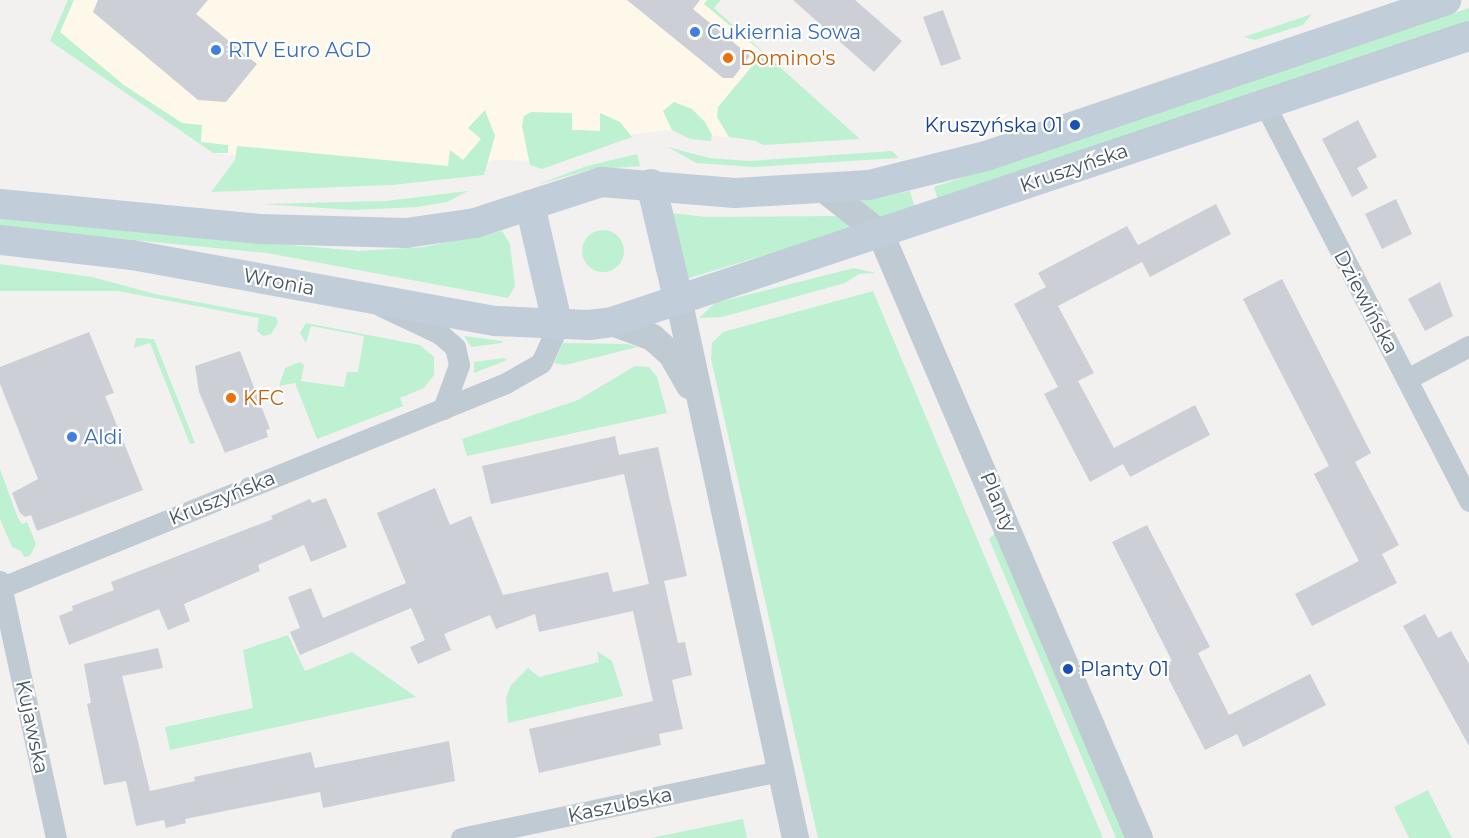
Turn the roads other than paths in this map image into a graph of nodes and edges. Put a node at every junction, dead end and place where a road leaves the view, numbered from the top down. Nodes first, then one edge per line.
1 (1446, 0) edge
2 (1469, 36) edge
3 (1264, 104) junction
4 (651, 184) junction
5 (825, 190) junction
6 (0, 204) edge
7 (530, 205) junction
8 (880, 233) junction
9 (0, 240) edge
10 (678, 298) junction
11 (373, 302) junction
12 (612, 322) junction
13 (558, 326) junction
14 (1469, 346) edge
15 (1407, 379) junction
16 (697, 402) junction
17 (443, 409) junction
18 (1469, 501) edge
19 (1, 585) edge
20 (779, 771) junction
21 (56, 838) edge
22 (461, 838) edge
23 (795, 838) edge
24 (1139, 838) edge

1 - 5 main road, Kruszyńska
2 - 3 main road, Kruszyńska
3 - 8 main road, Kruszyńska
3 - 15 street, Dziewińska
4 - 5 main road, Kruszyńska
4 - 7 main road, Kruszyńska
4 - 10 main road
5 - 8 street, Planty
6 - 7 main road
7 - 13 main road
8 - 10 main road, Kruszyńska
8 - 24 street, Planty
9 - 11 main road, Wronia
10 - 12 main road, Kruszyńska
10 - 16 street
11 - 13 main road, Wronia
11 - 17 street
12 - 13 main road, Wronia
12 - 16 street
13 - 17 street, Kruszyńska
14 - 15 street
15 - 18 street, Dziewińska
16 - 20 street
17 - 19 street, Kruszyńska
19 - 21 street, Kujawska
20 - 22 street, Kaszubska
20 - 23 street

